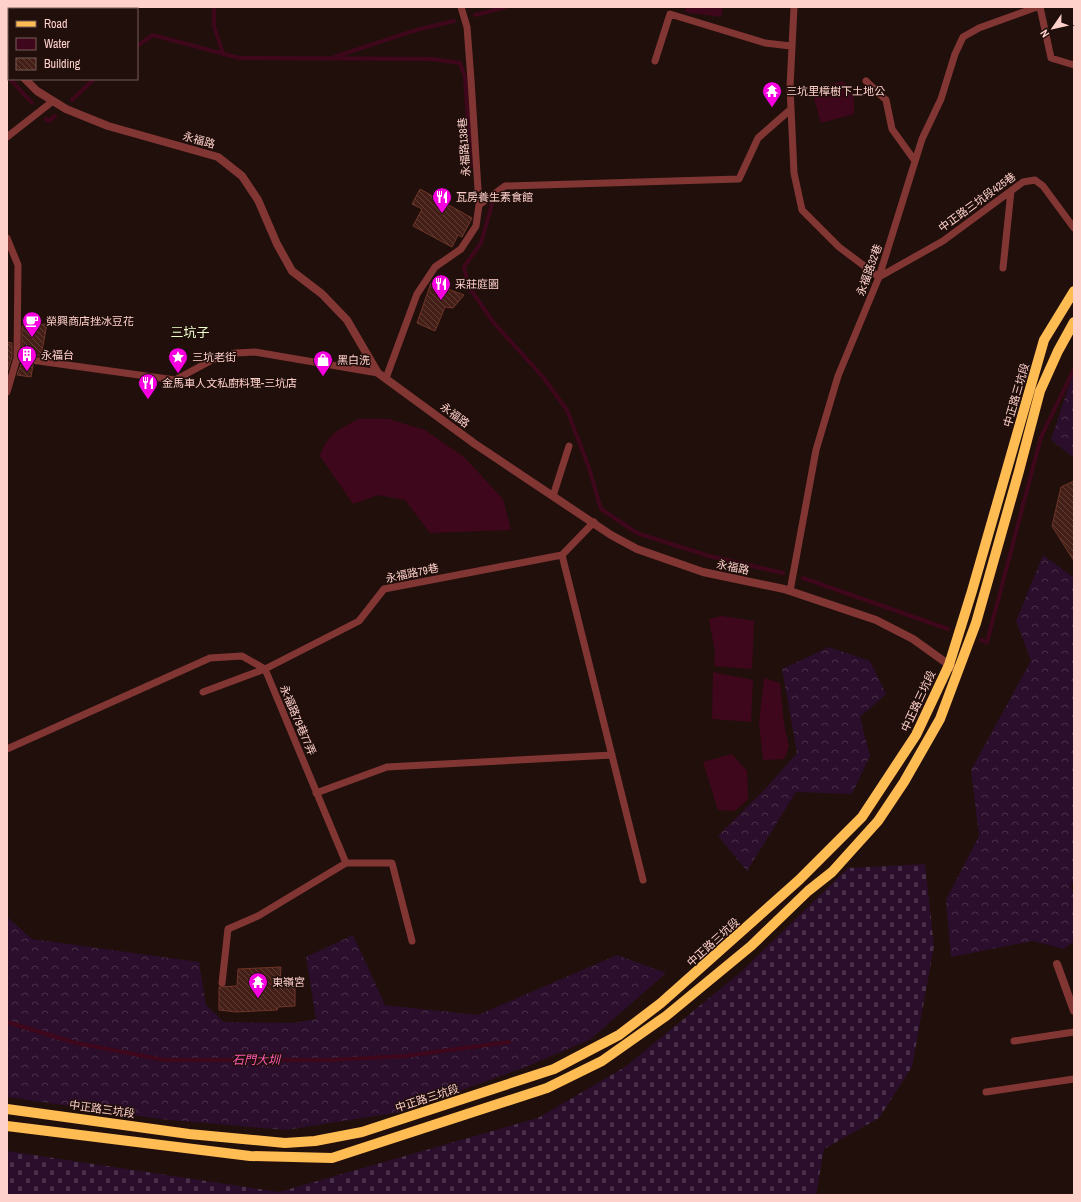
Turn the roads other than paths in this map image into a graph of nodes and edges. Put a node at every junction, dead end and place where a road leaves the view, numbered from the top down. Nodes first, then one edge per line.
1 (461, 7) edge
2 (794, 7) edge
3 (1038, 7) edge
4 (791, 46) junction
5 (655, 61) dead end
6 (1074, 65) edge
7 (26, 80) edge
8 (866, 81) dead end
9 (53, 101) junction
10 (791, 109) junction
11 (7, 137) edge
12 (915, 161) junction
13 (1011, 191) junction
14 (479, 205) junction
15 (1074, 228) edge
16 (7, 238) edge
17 (1003, 268) dead end
18 (880, 277) junction
19 (1074, 291) edge
20 (1074, 322) edge
21 (17, 358) junction
22 (378, 373) junction
23 (386, 378) junction
24 (7, 392) edge
25 (569, 446) dead end
26 (553, 496) junction
27 (594, 522) junction
28 (562, 555) junction
29 (790, 591) junction
30 (953, 667) junction
31 (265, 669) junction
32 (202, 692) dead end
33 (7, 749) edge
34 (612, 755) junction
35 (316, 793) junction
36 (346, 864) junction
37 (643, 880) dead end
38 (412, 941) dead end
39 (1057, 964) dead end
40 (222, 983) dead end
41 (1074, 1011) edge
42 (1074, 1032) edge
43 (1014, 1041) dead end
44 (1074, 1079) edge
45 (986, 1092) dead end
46 (7, 1109) edge
47 (7, 1126) edge

1 - 14 lane, 永福路138巷
2 - 4 lane
3 - 6 lane
3 - 12 lane, 永福路32巷
4 - 5 lane
4 - 10 lane
7 - 9 street, 永福路
8 - 12 lane
9 - 11 lane
9 - 22 street, 永福路
10 - 14 lane
10 - 18 lane
12 - 18 lane, 永福路32巷
13 - 15 lane, 中正路三坑段425巷
13 - 17 lane
13 - 18 lane, 中正路三坑段425巷
14 - 23 lane, 永福路138巷
16 - 21 lane
18 - 29 lane, 永福路32巷
19 - 30 main road, 中正路三坑段
20 - 30 main road, 中正路三坑段
21 - 22 lane
21 - 24 lane
22 - 23 street, 永福路
23 - 26 street, 永福路
25 - 26 lane
26 - 27 street, 永福路
27 - 28 lane
27 - 29 street, 永福路
28 - 31 lane, 永福路79巷
28 - 34 lane
29 - 30 street, 永福路
30 - 46 main road, 中正路三坑段
30 - 47 main road, 中正路三坑段
31 - 32 lane, 永福路79巷
31 - 33 lane
31 - 35 lane, 永福路79巷77弄
34 - 35 lane
34 - 37 lane
35 - 36 lane, 永福路79巷77弄
36 - 38 lane
36 - 40 lane
39 - 41 street
42 - 43 lane
44 - 45 lane

